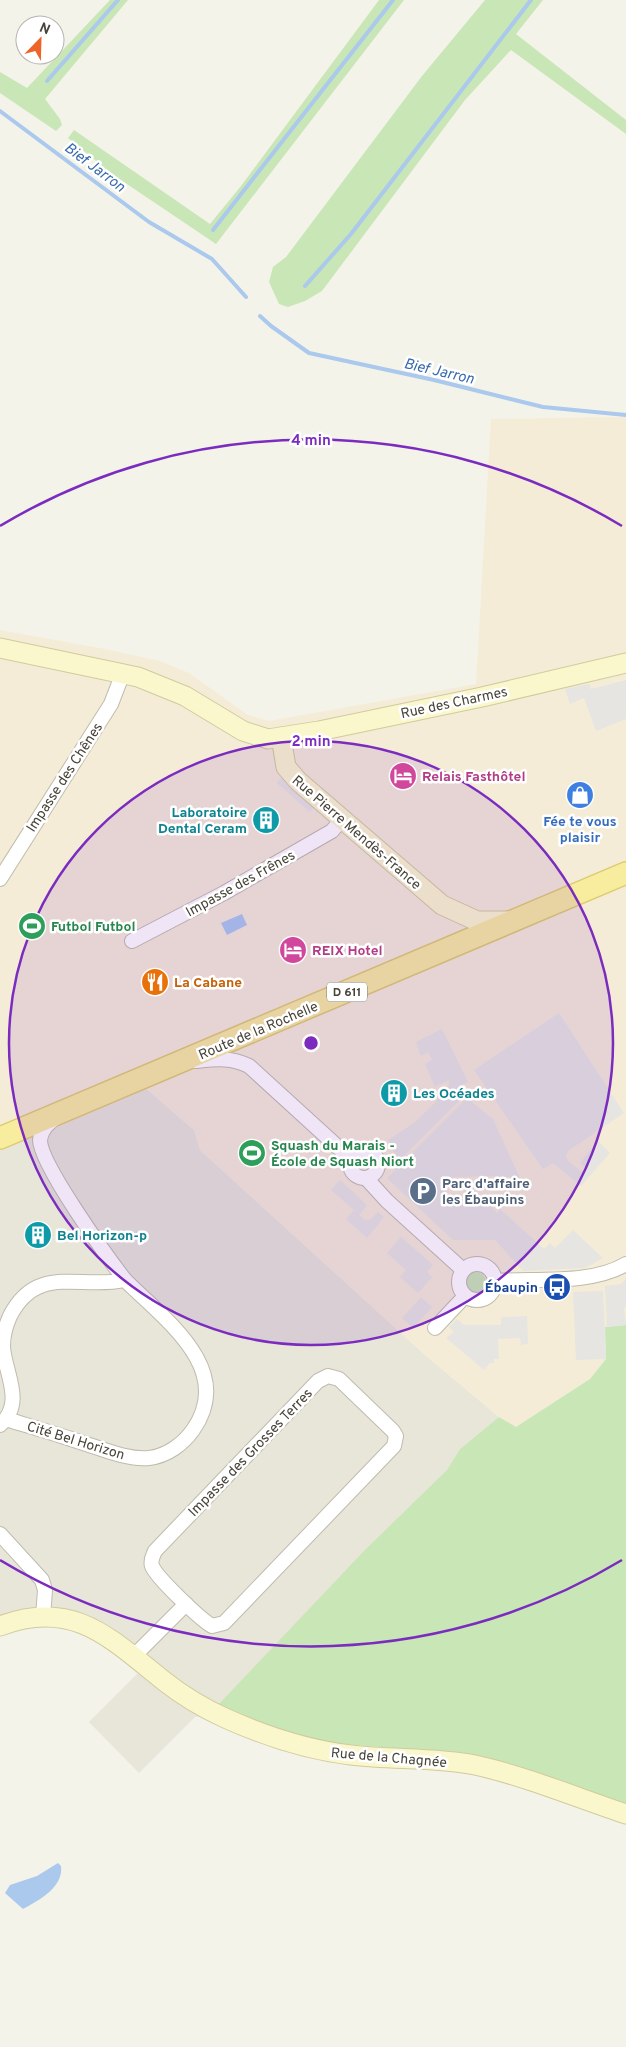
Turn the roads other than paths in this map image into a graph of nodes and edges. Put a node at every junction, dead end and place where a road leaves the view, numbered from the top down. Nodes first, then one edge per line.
1 (0, 648) edge
2 (626, 663) edge
3 (123, 673) junction
4 (281, 737) junction
5 (342, 820) junction
6 (626, 873) edge
7 (0, 879) edge
8 (511, 921) junction
9 (132, 941) dead end
10 (183, 1062) junction
11 (62, 1112) junction
12 (0, 1138) edge
13 (350, 1159) junction
14 (366, 1178) junction
15 (626, 1264) edge
16 (463, 1270) junction
17 (125, 1280) junction
18 (496, 1281) junction
19 (465, 1296) junction
20 (435, 1328) dead end
21 (2, 1339) edge
22 (3, 1422) edge
23 (0, 1534) edge
24 (186, 1604) junction
25 (43, 1617) junction
26 (0, 1626) edge
27 (134, 1656) junction
28 (626, 1814) edge

1 - 3 street
2 - 4 street, Rue des Charmes
3 - 4 street
3 - 7 street, Impasse des Chênes
4 - 5 street, Rue Pierre Mendès-France
5 - 8 street, Rue Pierre Mendès-France
5 - 9 street, Impasse des Frênes
6 - 8 main road, Route de la Rochelle / D 611
8 - 10 main road, Route de la Rochelle / D 611
10 - 11 main road, Route de la Rochelle / D 611
10 - 13 street
11 - 12 main road, Route de la Rochelle / D 611
11 - 17 street, Cité Bel Horizon
13 - 14 street
13 - 14 street
14 - 16 street
15 - 18 street
16 - 18 street
16 - 19 street
17 - 21 street, Cité Bel Horizon
17 - 22 street, Cité Bel Horizon
18 - 19 street
19 - 20 street
21 - 22 street, Cité Bel Horizon
23 - 25 street
24 - 24 street, Impasse des Grosses Terres
24 - 27 street
25 - 26 street, Rue de la Chagnée
25 - 27 street, Rue de la Chagnée
27 - 28 street, Rue de la Chagnée

